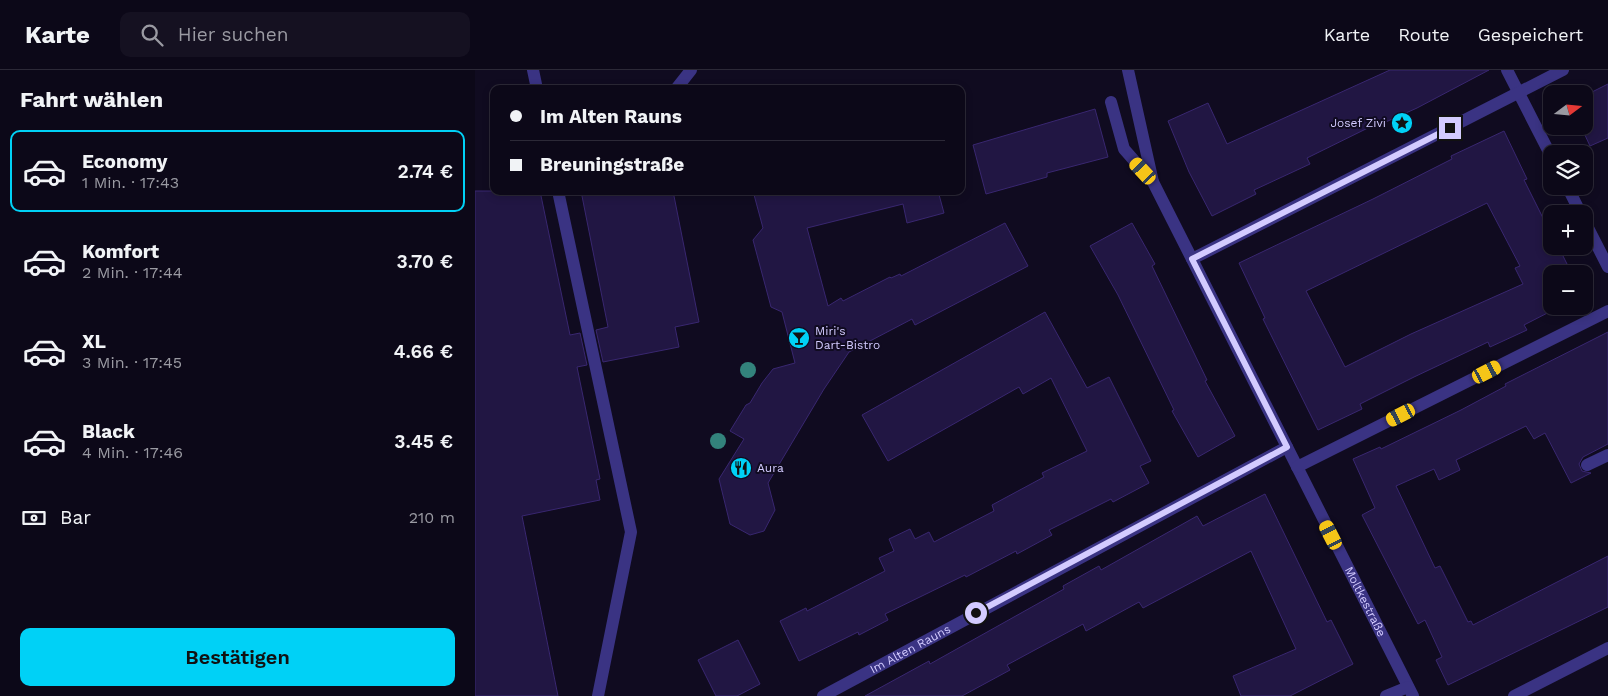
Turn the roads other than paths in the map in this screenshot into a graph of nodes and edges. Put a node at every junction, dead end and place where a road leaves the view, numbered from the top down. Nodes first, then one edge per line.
1 (533, 70) edge
2 (691, 70) edge
3 (1128, 70) edge
4 (1507, 70) edge
5 (1563, 70) edge
6 (536, 85) edge
7 (679, 85) edge
8 (1519, 93) junction
9 (1111, 102) dead end
10 (1545, 145) edge
11 (1153, 182) junction
12 (559, 195) edge
13 (1593, 238) edge
14 (1192, 259) junction
15 (1608, 267) edge
16 (1608, 311) edge
17 (1287, 447) junction
18 (1608, 455) edge
19 (1587, 465) dead end
20 (1297, 468) junction
21 (1608, 648) edge
22 (1411, 691) edge
23 (598, 696) edge
24 (823, 696) edge
25 (1386, 696) edge
26 (1514, 696) edge

1 - 6 street
2 - 7 street
3 - 11 street, Moltkestraße
4 - 8 street
5 - 8 street
8 - 10 street
8 - 14 street
9 - 11 street
11 - 14 street, Moltkestraße
12 - 23 street
13 - 15 street
14 - 17 street, Moltkestraße
16 - 20 street
17 - 20 street, Moltkestraße
17 - 24 street, Im Alten Rauns
18 - 19 street
20 - 22 street, Moltkestraße
21 - 26 street
22 - 25 street

